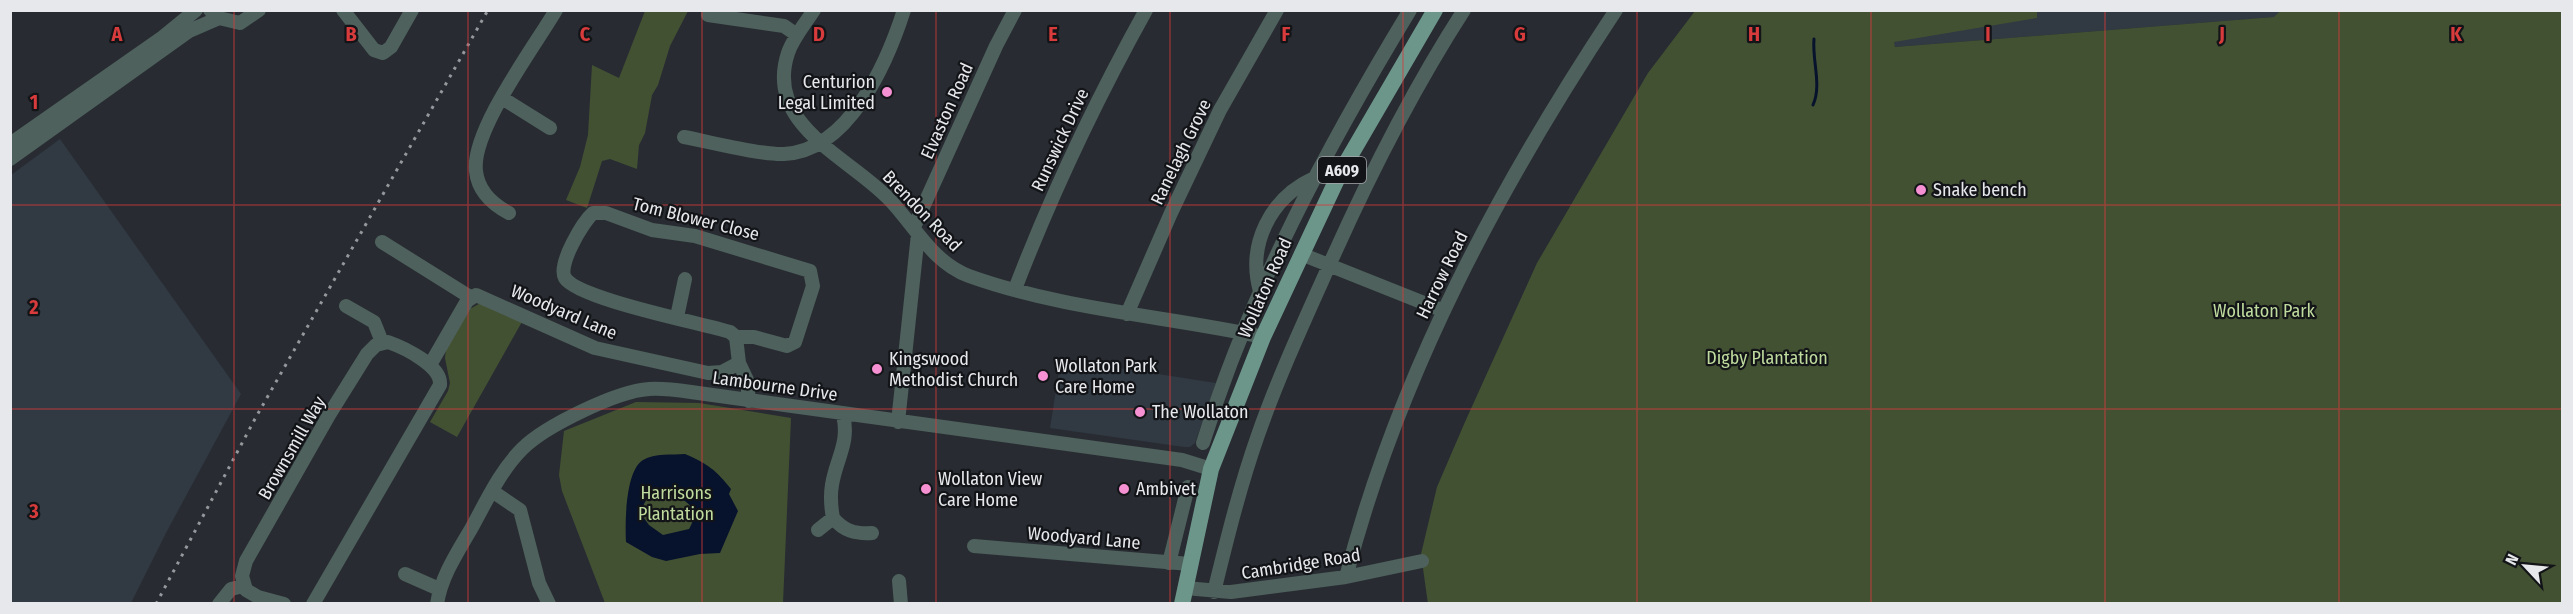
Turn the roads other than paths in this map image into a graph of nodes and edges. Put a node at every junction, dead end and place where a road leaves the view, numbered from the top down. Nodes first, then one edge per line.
1 (196, 10) edge
2 (259, 10) edge
3 (343, 10) edge
4 (412, 10) edge
5 (556, 10) edge
6 (814, 10) edge
7 (904, 10) edge
8 (1015, 10) edge
9 (1146, 10) edge
10 (1276, 10) edge
11 (1410, 10) edge
12 (1435, 10) edge
13 (1464, 10) edge
14 (1616, 10) edge
15 (215, 14) edge
16 (707, 17) edge
17 (797, 35) junction
18 (502, 98) junction
19 (550, 128) dead end
20 (683, 137) dead end
21 (821, 142) junction
22 (10, 144) edge
23 (10, 159) edge
24 (1314, 178) junction
25 (509, 213) dead end
26 (916, 230) junction
27 (382, 242) dead end
28 (1301, 254) junction
29 (1329, 264) junction
30 (685, 279) dead end
31 (1015, 289) junction
32 (1260, 291) junction
33 (471, 298) junction
34 (346, 306) dead end
35 (1444, 311) junction
36 (1127, 314) junction
37 (677, 317) junction
38 (1243, 333) junction
39 (736, 337) junction
40 (1263, 337) junction
41 (382, 342) junction
42 (739, 363) junction
43 (430, 364) junction
44 (749, 401) junction
45 (843, 415) junction
46 (898, 422) junction
47 (1203, 443) dead end
48 (1211, 470) junction
49 (1188, 487) dead end
50 (492, 491) junction
51 (833, 518) junction
52 (819, 530) dead end
53 (872, 533) dead end
54 (974, 546) dead end
55 (1422, 561) dead end
56 (1169, 563) junction
57 (1190, 564) junction
58 (405, 574) dead end
59 (1346, 577) junction
60 (243, 586) junction
61 (1214, 592) junction
62 (438, 596) edge
63 (1183, 596) edge
64 (219, 603) edge
65 (284, 603) edge
66 (313, 603) edge
67 (549, 603) edge

1 - 22 street
2 - 15 street
3 - 4 street
5 - 18 street
6 - 17 street, Brendon Road
7 - 21 street
8 - 26 street, Elvaston Road
9 - 31 street, Runswick Drive
10 - 36 street, Ranelagh Grove
11 - 24 street, Wollaton Road
12 - 28 main road, Wollaton Road / A609
13 - 29 street
14 - 35 street, Harrow Road
15 - 23 street
16 - 17 street
17 - 21 street, Brendon Road
18 - 19 street
18 - 25 street
20 - 21 street
21 - 26 street, Brendon Road
24 - 32 street, Wollaton Road
24 - 32 street
26 - 31 street, Brendon Road
26 - 46 street, Elvaston Road
27 - 33 street, Woodyard Lane
28 - 29 street
28 - 40 main road, Wollaton Road / A609
29 - 35 street
29 - 61 street
30 - 37 street
31 - 36 street, Brendon Road
32 - 38 street, Wollaton Road
33 - 42 street, Woodyard Lane
33 - 43 street
34 - 41 street
35 - 59 street, Harrow Road
36 - 38 street, Brendon Road
37 - 39 street, Tom Blower Close
37 - 39 street, Tom Blower Close
38 - 40 street, Brendon Road
38 - 47 street, Wollaton Road
39 - 42 street
40 - 48 main road, Wollaton Road / A609
41 - 43 street
41 - 60 street, Brownsmill Way
42 - 44 street
43 - 66 street
44 - 45 street, Lambourne Drive
44 - 50 street, Lambourne Drive
45 - 46 street, Lambourne Drive
45 - 51 street
46 - 48 street, Lambourne Drive
48 - 57 main road, Wollaton Road / A609
49 - 56 street
50 - 62 street, Lambourne Drive
50 - 67 street
51 - 52 street
51 - 53 street
54 - 56 street, Woodyard Lane
55 - 59 street, Cambridge Road
56 - 57 street, Woodyard Lane
57 - 63 main road, Wollaton Road / A609
58 - 62 street
59 - 61 street, Cambridge Road
60 - 64 street
60 - 65 street
61 - 63 street, Cambridge Road

